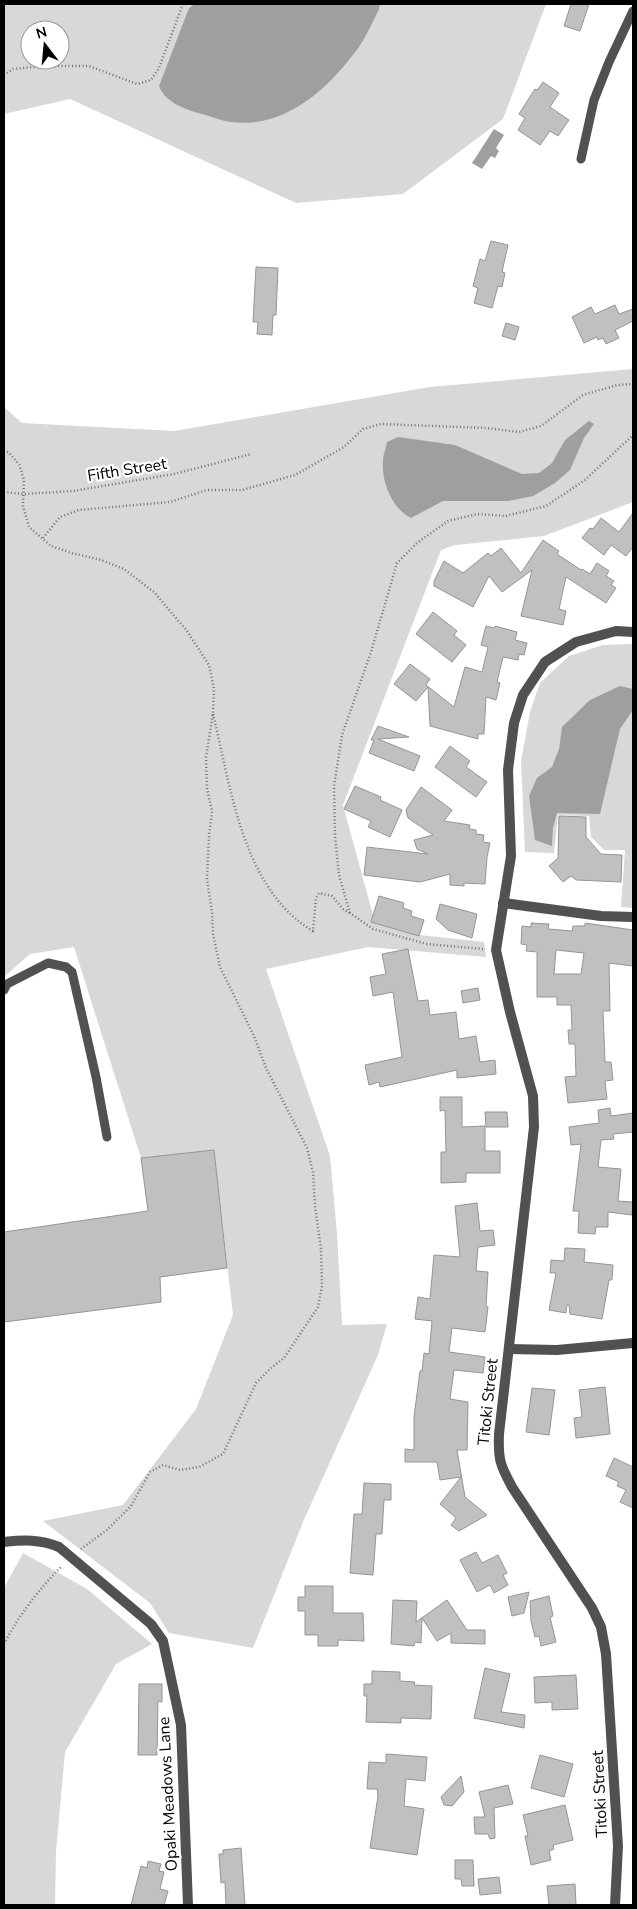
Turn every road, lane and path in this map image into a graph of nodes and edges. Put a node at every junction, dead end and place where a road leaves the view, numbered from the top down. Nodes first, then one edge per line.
1 (183, 4) edge
2 (633, 11) edge
3 (4, 75) edge
4 (581, 159) dead end
5 (633, 384) edge
6 (633, 435) edge
7 (4, 450) edge
8 (251, 454) dead end
9 (4, 492) edge
10 (24, 494) junction
11 (43, 538) junction
12 (633, 632) edge
13 (213, 713) junction
14 (503, 903) junction
15 (350, 913) junction
16 (633, 917) edge
17 (496, 950) junction
18 (4, 990) edge
19 (107, 1137) dead end
20 (633, 1343) edge
21 (509, 1349) junction
22 (4, 1542) edge
23 (71, 1556) junction
24 (4, 1644) edge
25 (188, 1905) edge
26 (616, 1905) edge

1 - 3 path
2 - 4 lane
5 - 11 path
6 - 15 path
7 - 10 path
8 - 10 path, Fifth Street
9 - 10 path, Fifth Street
10 - 11 path
11 - 13 path
12 - 14 street, Titoki Street
13 - 15 path
13 - 23 path
14 - 16 street
14 - 17 street, Titoki Street
15 - 17 path
17 - 21 street, Titoki Street
18 - 19 lane
20 - 21 street
21 - 26 street, Titoki Street
22 - 23 street, Opaki Meadows Lane
23 - 24 path
23 - 25 street, Opaki Meadows Lane

